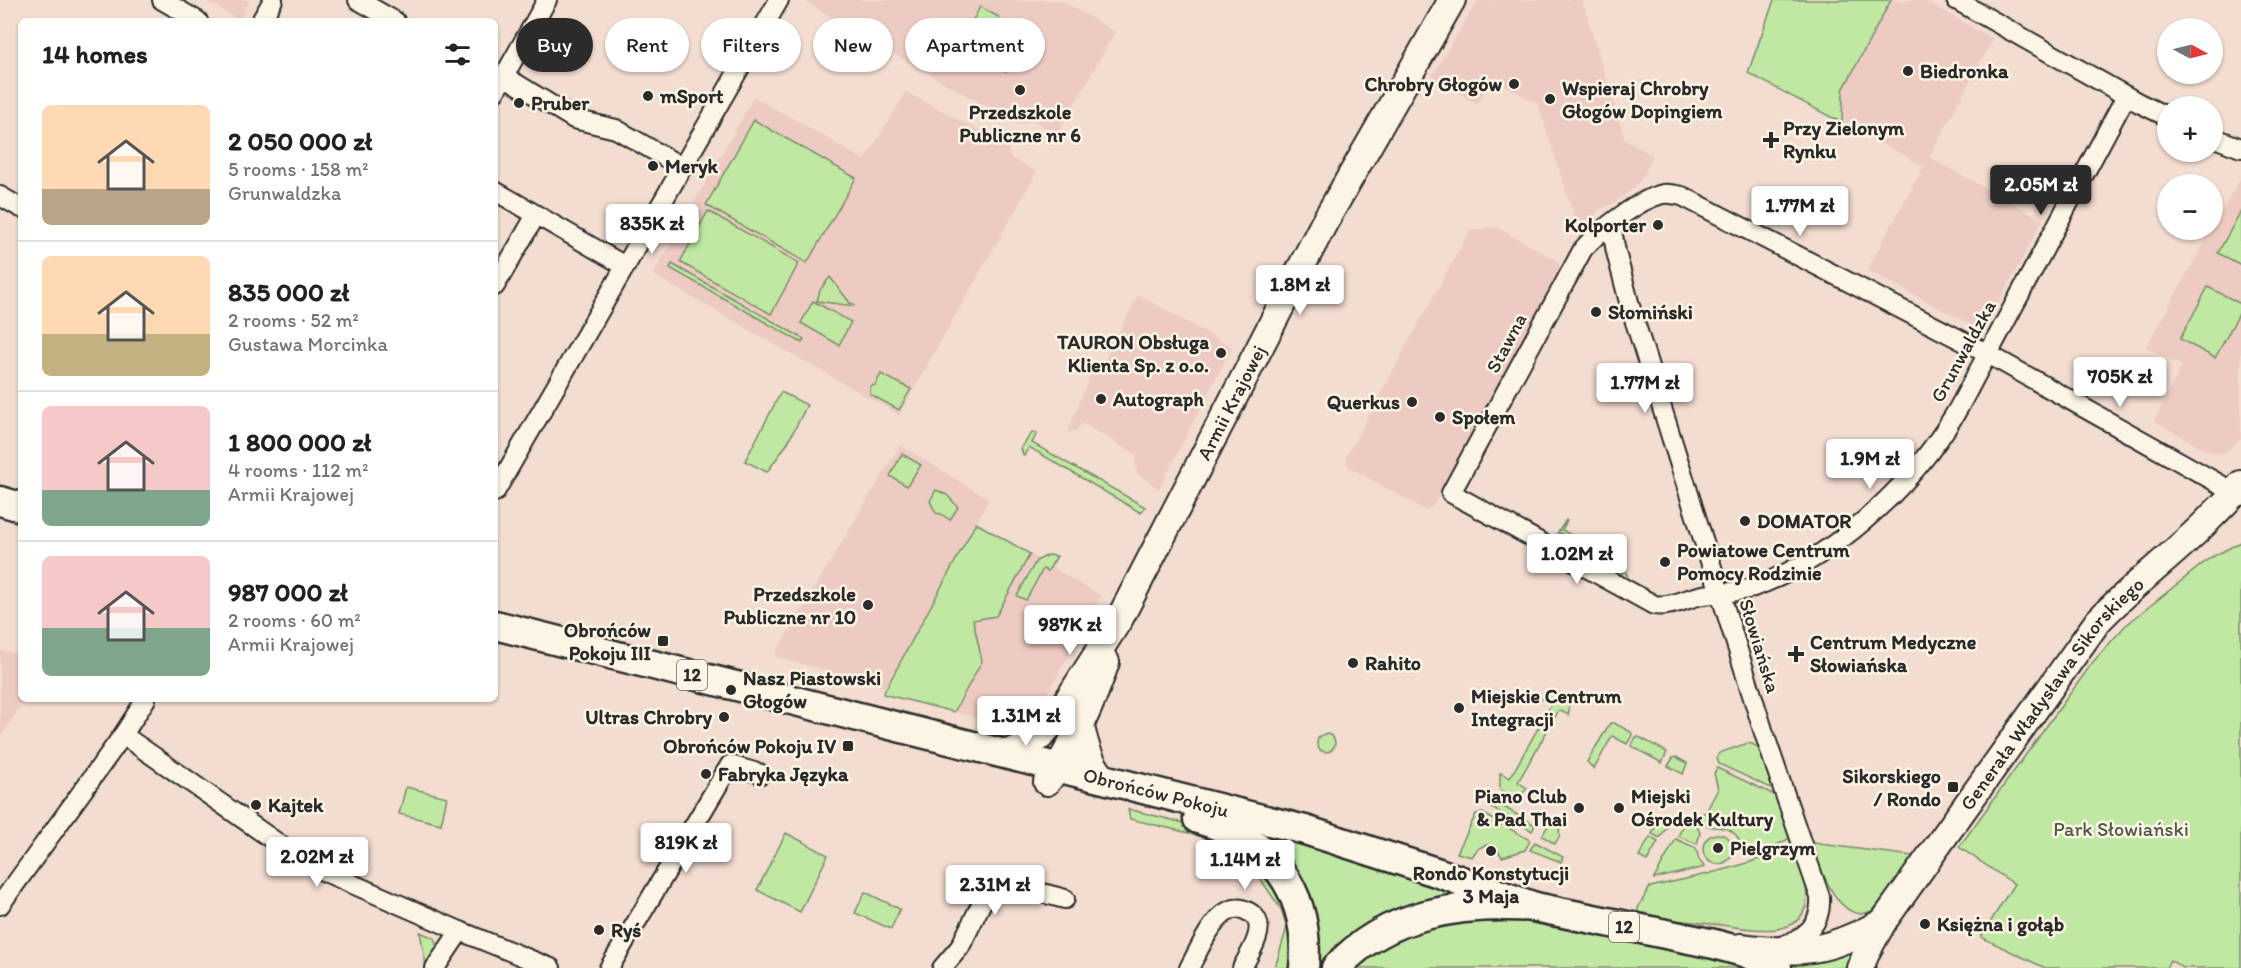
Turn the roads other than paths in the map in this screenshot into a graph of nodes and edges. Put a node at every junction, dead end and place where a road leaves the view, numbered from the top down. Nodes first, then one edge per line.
1 (162, 0) edge
2 (273, 0) edge
3 (358, 0) edge
4 (547, 0) edge
5 (779, 0) edge
6 (1452, 0) edge
7 (1956, 0) edge
8 (193, 18) edge
9 (263, 18) edge
10 (390, 18) edge
11 (498, 82) edge
12 (2126, 96) junction
13 (2157, 112) edge
14 (2223, 141) edge
15 (2241, 148) edge
16 (682, 167) junction
17 (498, 193) edge
18 (0, 196) edge
19 (18, 206) edge
20 (537, 215) junction
21 (1611, 224) junction
22 (625, 266) junction
23 (498, 280) edge
24 (1988, 354) junction
25 (498, 487) edge
26 (2239, 491) edge
27 (1451, 493) joint
28 (0, 501) edge
29 (18, 506) edge
30 (0, 518) edge
31 (18, 522) edge
32 (1720, 594) junction
33 (498, 626) edge
34 (498, 643) edge
35 (144, 702) edge
36 (1069, 720) junction
37 (123, 735) junction
38 (1007, 753) junction
39 (1050, 771) junction
40 (761, 774) dead end
41 (1103, 778) junction
42 (1065, 899) dead end
43 (0, 905) edge
44 (1535, 907) junction
45 (1883, 922) junction
46 (460, 931) junction
47 (1773, 959) edge
48 (435, 968) edge
49 (551, 968) edge
50 (609, 968) edge
51 (942, 968) edge
52 (1189, 968) edge
53 (1242, 968) edge
54 (1304, 968) edge
55 (1336, 968) edge
56 (1860, 968) edge

1 - 8 street
2 - 9 street
3 - 10 street
4 - 11 street
5 - 16 street
6 - 36 street, Armii Krajowej
7 - 12 street
11 - 16 street
12 - 13 street
12 - 24 street, Grunwaldzka
14 - 15 street
16 - 22 street
17 - 20 street
18 - 19 street
20 - 22 street
20 - 23 street
21 - 24 street, Stawna
21 - 27 street, Stawna
21 - 32 street, Słowiańska
22 - 25 street
24 - 26 street, Stawna
24 - 32 street, Grunwaldzka
26 - 45 street, Generała Władysława Sikorskiego
27 - 32 street, Grunwaldzka
28 - 29 main road
30 - 31 main road
32 - 47 street, Słowiańska
33 - 38 main road, Obrońców Pokoju / 12
34 - 39 main road, Obrońców Pokoju / 12
35 - 37 street
36 - 38 street, Armii Krajowej
36 - 39 street, Armii Krajowej
36 - 41 street
37 - 43 street
37 - 46 street
38 - 39 main road, Obrońców Pokoju / 12
39 - 41 main road, Obrońców Pokoju / 12
39 - 54 main road, Obrońców Pokoju / 12
40 - 50 street
41 - 44 main road, Obrońców Pokoju / 12
42 - 51 street
44 - 47 main road, 12
44 - 55 main road, 12
45 - 47 street, Generała Władysława Sikorskiego
45 - 56 street, Generała Władysława Sikorskiego
46 - 48 street
46 - 49 street
52 - 53 street

